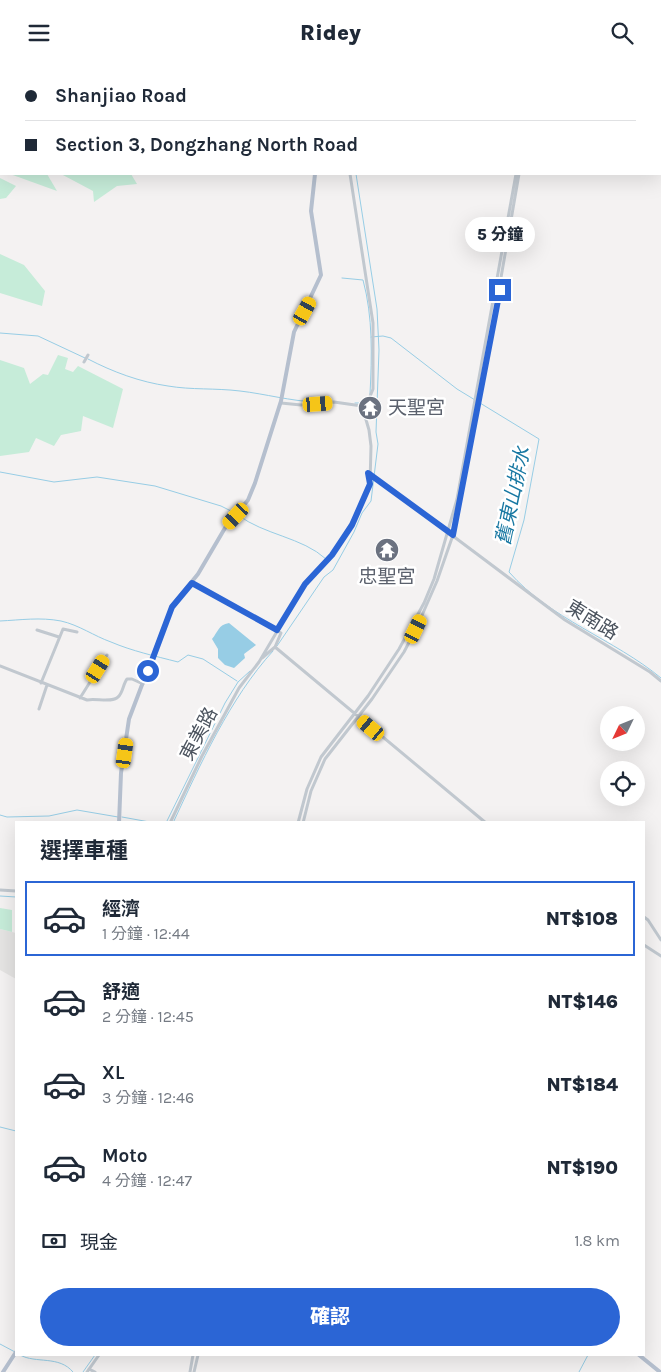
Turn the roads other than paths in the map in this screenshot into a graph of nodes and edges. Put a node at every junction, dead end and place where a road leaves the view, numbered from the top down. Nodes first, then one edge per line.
1 (315, 175) edge
2 (350, 175) edge
3 (518, 175) edge
4 (518, 175) edge
5 (88, 355) dead end
6 (84, 362) dead end
7 (281, 402) junction
8 (362, 406) junction
9 (368, 473) junction
10 (449, 532) junction
11 (453, 535) junction
12 (192, 583) junction
13 (37, 630) dead end
14 (277, 630) junction
15 (77, 632) dead end
16 (59, 637) junction
17 (276, 648) junction
18 (107, 655) dead end
19 (258, 662) junction
20 (0, 666) edge
21 (661, 681) edge
22 (41, 683) junction
23 (143, 684) junction
24 (47, 685) junction
25 (80, 698) junction
26 (39, 709) dead end
27 (356, 716) junction
28 (120, 819) edge
29 (171, 821) edge
30 (299, 821) edge
31 (304, 821) edge
32 (484, 821) edge
33 (0, 890) edge
34 (15, 891) edge
35 (645, 918) edge
36 (661, 940) edge
37 (645, 946) edge
38 (661, 956) edge
39 (15, 1354) edge
40 (98, 1356) edge
41 (194, 1356) edge
42 (198, 1356) edge
43 (640, 1356) edge
44 (88, 1371) edge
45 (3, 1372) edge
46 (95, 1372) edge
47 (190, 1372) edge
48 (194, 1372) edge
49 (660, 1372) edge

1 - 7 main road
2 - 8 street
3 - 10 street
4 - 11 street
5 - 6 street
7 - 8 street
7 - 12 main road
8 - 9 street
9 - 10 street, 東南路
9 - 14 street
10 - 11 street, 東南路
10 - 27 street
11 - 21 street, 東南路
11 - 27 street
12 - 14 street
12 - 23 main road
13 - 16 street
14 - 17 street
14 - 19 street
15 - 16 street
16 - 22 street
17 - 19 street
17 - 27 street
18 - 25 street
19 - 29 street, 東美路
20 - 22 street
22 - 24 street
23 - 25 street
23 - 28 main road
24 - 25 street
24 - 26 street
27 - 30 street
27 - 31 street
27 - 32 street
33 - 34 street
35 - 36 street
37 - 38 street
39 - 45 main road
40 - 44 street
41 - 47 street
42 - 48 street
43 - 49 main road
44 - 46 street

